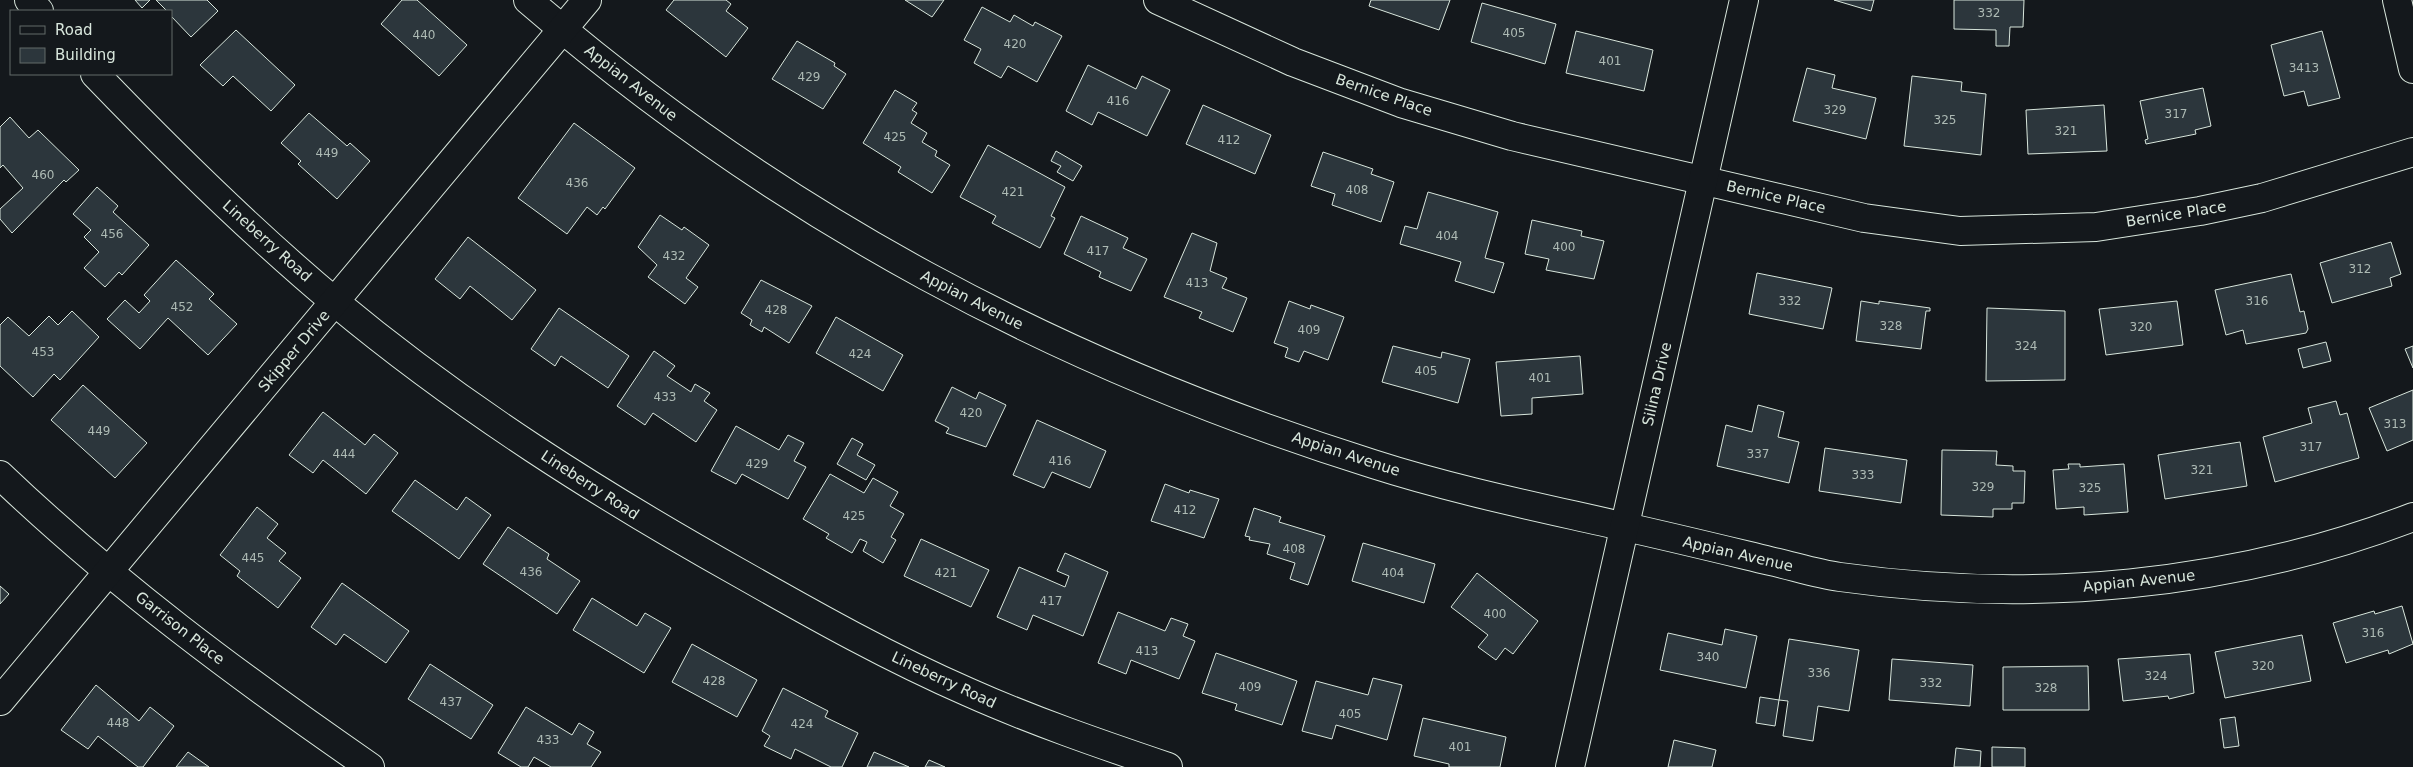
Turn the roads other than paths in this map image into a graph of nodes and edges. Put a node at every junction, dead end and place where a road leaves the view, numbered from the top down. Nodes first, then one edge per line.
1 (29, 0) edge
2 (528, 0) edge
3 (588, 0) edge
4 (1158, 0) edge
5 (1744, 0) edge
6 (2397, 0) edge
7 (38, 10) edge
8 (563, 30) junction
9 (2413, 69) edge
10 (96, 75) edge
11 (2413, 152) edge
12 (1703, 179) junction
13 (335, 302) junction
14 (0, 475) edge
15 (2413, 517) edge
16 (1625, 527) junction
17 (108, 572) junction
18 (0, 701) edge
19 (370, 767) edge
20 (1168, 767) edge
21 (1570, 767) edge

1 - 7 street
2 - 8 street, Appian Avenue
3 - 8 street, Skipper Drive
4 - 12 street, Bernice Place
5 - 12 street, Silina Drive
6 - 9 street
8 - 13 street, Skipper Drive
8 - 16 street, Appian Avenue
10 - 13 street, Lineberry Road
11 - 12 street, Bernice Place
12 - 16 street, Silina Drive
13 - 17 street, Skipper Drive
13 - 20 street, Lineberry Road
14 - 17 street, Garrison Place
15 - 16 street, Appian Avenue
16 - 21 street, Silina Drive
17 - 18 street, Skipper Drive
17 - 19 street, Garrison Place

